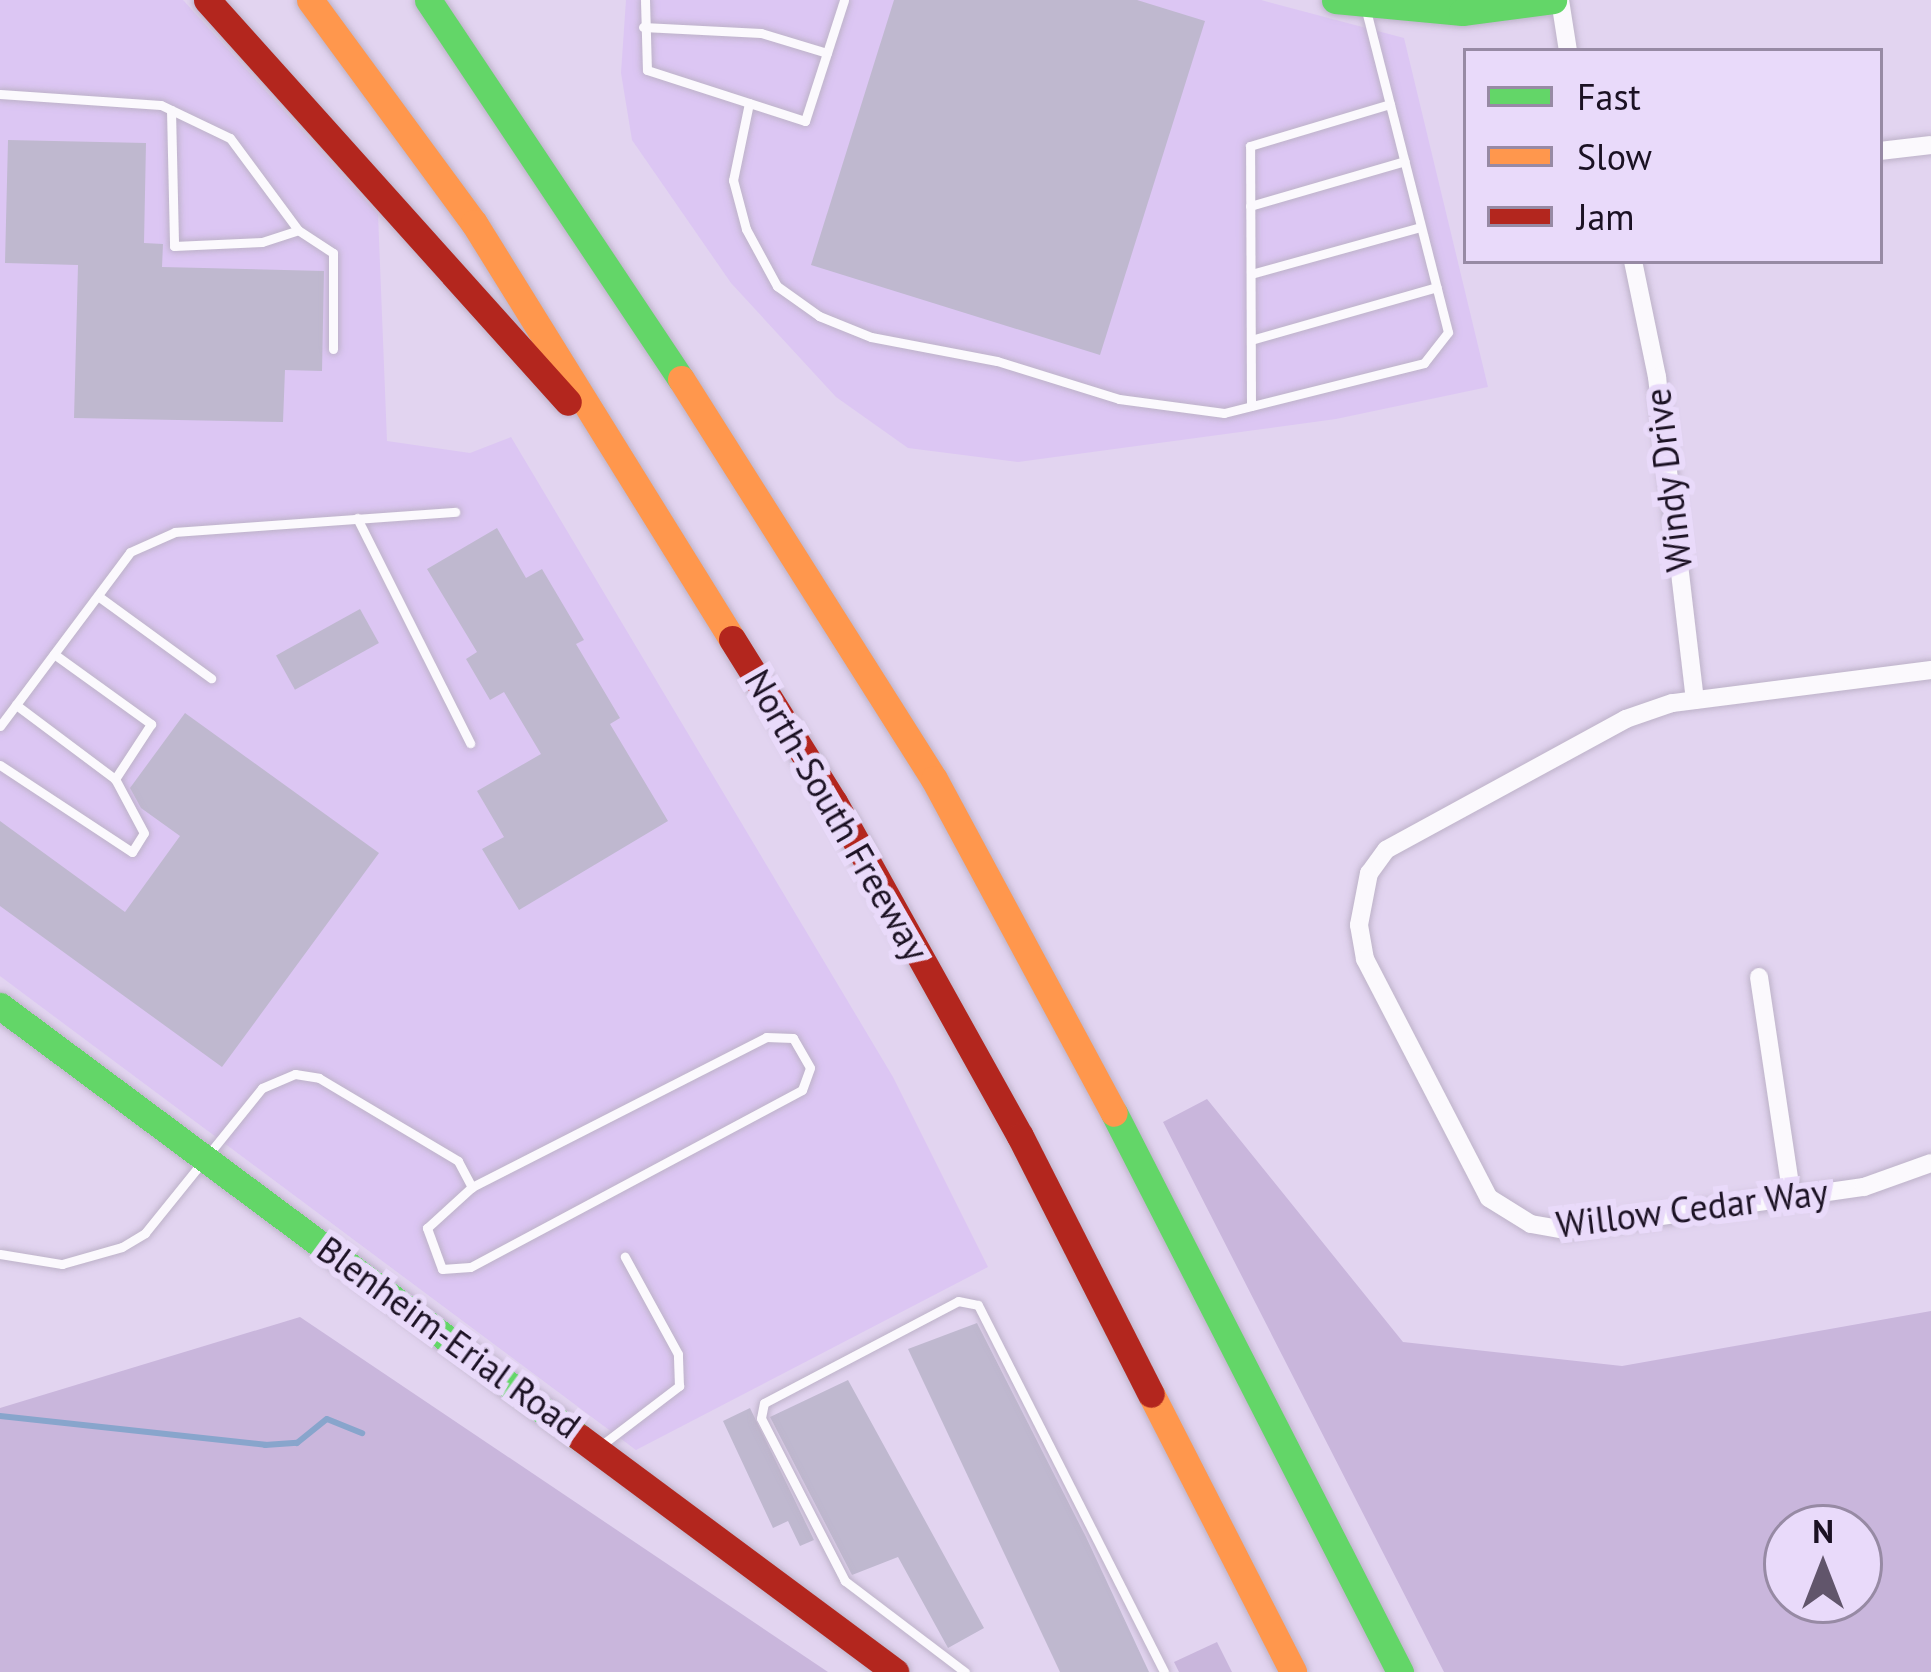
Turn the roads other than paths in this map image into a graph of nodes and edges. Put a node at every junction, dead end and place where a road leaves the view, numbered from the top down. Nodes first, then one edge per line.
1 (207, 0) edge
2 (310, 0) edge
3 (428, 0) edge
4 (645, 0) edge
5 (844, 0) edge
6 (1335, 0) edge
7 (1556, 0) edge
8 (1365, 6) junction
9 (643, 27) junction
10 (1567, 48) edge
11 (827, 53) junction
12 (0, 94) edge
13 (749, 103) junction
14 (1390, 104) junction
15 (171, 110) junction
16 (1931, 145) edge
17 (1883, 151) edge
18 (1405, 161) junction
19 (1250, 206) junction
20 (1421, 227) junction
21 (298, 230) junction
22 (1634, 264) edge
23 (1251, 274) junction
24 (1437, 287) junction
25 (1251, 340) junction
26 (333, 349) dead end
27 (1251, 406) junction
28 (644, 490) junction
29 (455, 512) dead end
30 (357, 518) junction
31 (98, 596) junction
32 (54, 654) junction
33 (1931, 670) edge
34 (211, 678) dead end
35 (1695, 700) junction
36 (16, 705) junction
37 (0, 726) edge
38 (470, 743) dead end
39 (0, 765) edge
40 (115, 779) junction
41 (1759, 977) dead end
42 (0, 1006) edge
43 (201, 1157) junction
44 (1931, 1163) edge
45 (472, 1187) junction
46 (1792, 1197) junction
47 (0, 1254) edge
48 (625, 1257) dead end
49 (599, 1447) junction
50 (895, 1672) edge
51 (965, 1672) edge
52 (1164, 1672) edge
53 (1293, 1672) edge
54 (1400, 1672) edge

1 - 28 main road
2 - 28 main road, North-South Freeway
3 - 54 main road
4 - 9 lane
5 - 11 lane
6 - 8 main road
7 - 8 main road
7 - 10 street
8 - 14 lane
9 - 11 lane
9 - 13 lane
11 - 13 lane
12 - 15 lane
13 - 27 lane
14 - 18 lane
14 - 19 lane
15 - 21 lane
15 - 21 lane
16 - 17 street
18 - 19 lane
18 - 20 lane
19 - 23 lane
20 - 23 lane
20 - 24 lane
21 - 26 lane
22 - 35 street, Windy Drive
23 - 25 lane
24 - 25 lane
24 - 27 lane
25 - 27 lane
28 - 53 main road, North-South Freeway
29 - 30 lane
30 - 31 lane
30 - 38 lane
31 - 32 lane
31 - 34 lane
32 - 36 lane
32 - 40 lane
33 - 35 street, Willow Cedar Way
35 - 46 street, Willow Cedar Way
36 - 37 lane
36 - 40 lane
39 - 40 lane
41 - 46 street
42 - 43 main road, Blenheim-Erial Road
43 - 45 lane
43 - 47 lane
43 - 49 main road, Blenheim-Erial Road
44 - 46 street, Willow Cedar Way
45 - 45 lane
48 - 49 lane
49 - 50 main road, Blenheim-Erial Road
51 - 52 lane

